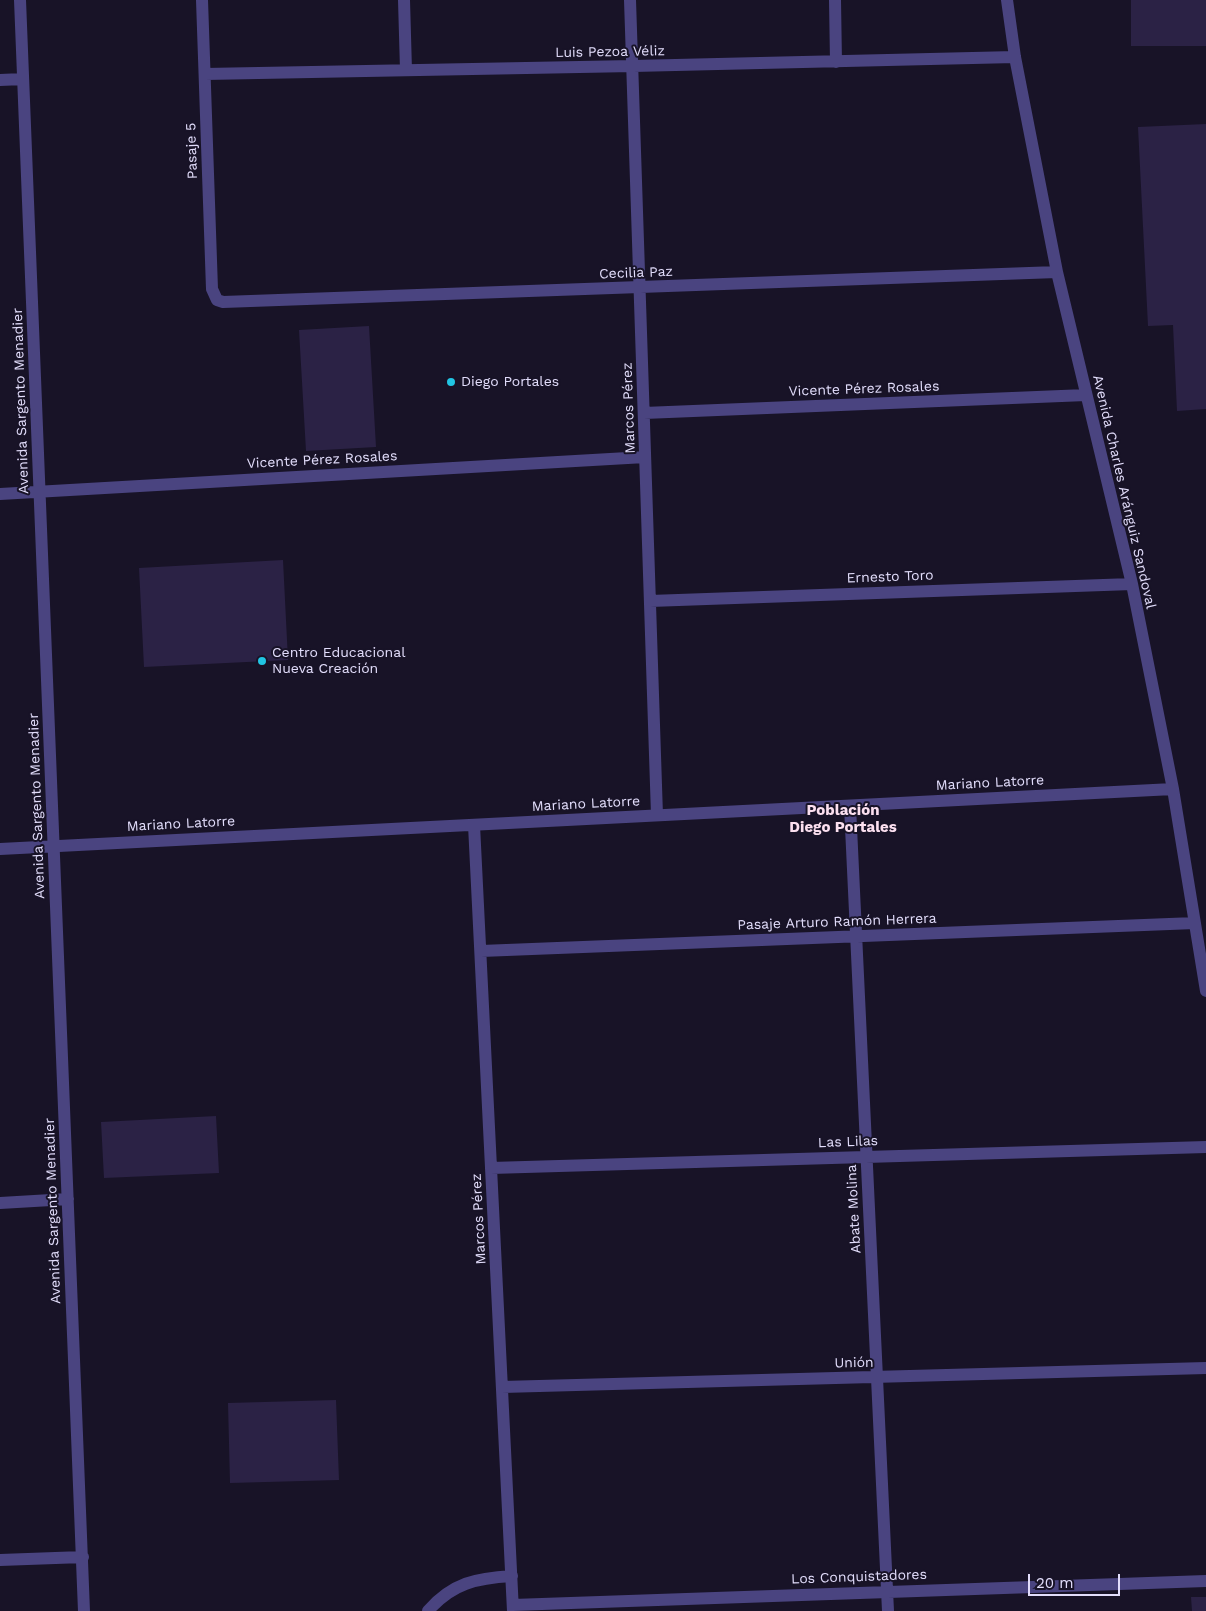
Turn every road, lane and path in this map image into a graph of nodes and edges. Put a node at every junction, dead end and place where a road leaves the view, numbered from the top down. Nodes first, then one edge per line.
1 (20, 0) edge
2 (202, 0) edge
3 (404, 0) edge
4 (630, 0) edge
5 (835, 0) edge
6 (1007, 0) edge
7 (1016, 57) junction
8 (836, 62) junction
9 (633, 66) junction
10 (406, 70) junction
11 (205, 74) junction
12 (23, 79) junction
13 (0, 80) edge
14 (1057, 272) junction
15 (640, 287) junction
16 (217, 300) joint
17 (1086, 395) junction
18 (644, 413) junction
19 (645, 457) junction
20 (40, 491) junction
21 (0, 494) edge
22 (1132, 584) junction
23 (650, 600) junction
24 (1173, 789) junction
25 (850, 806) junction
26 (657, 815) junction
27 (474, 825) junction
28 (54, 846) junction
29 (0, 849) edge
30 (1195, 923) junction
31 (856, 936) junction
32 (481, 951) junction
33 (1206, 991) edge
34 (1206, 1146) edge
35 (866, 1157) junction
36 (491, 1168) junction
37 (68, 1199) junction
38 (0, 1203) edge
39 (1206, 1368) edge
40 (877, 1378) junction
41 (502, 1387) junction
42 (83, 1557) junction
43 (0, 1560) edge
44 (512, 1576) junction
45 (1206, 1581) edge
46 (887, 1591) junction
47 (513, 1608) edge
48 (84, 1611) edge
49 (428, 1611) edge
50 (888, 1611) edge

1 - 12 street, Avenida Sargento Menadier
2 - 11 street, Pasaje 5
3 - 10 street
4 - 9 street, Marcos Pérez
5 - 8 street
6 - 7 street, Avenida Charles Aránguiz Sandoval
7 - 8 street, Luis Pezoa Véliz
7 - 14 street, Avenida Charles Aránguiz Sandoval
8 - 9 street, Luis Pezoa Véliz
9 - 10 street, Luis Pezoa Véliz
9 - 15 street, Marcos Pérez
10 - 11 street, Luis Pezoa Véliz
11 - 16 street, Pasaje 5
12 - 13 street
12 - 20 street, Avenida Sargento Menadier
14 - 15 street, Cecilia Paz
14 - 17 street, Avenida Charles Aránguiz Sandoval
15 - 16 street, Cecilia Paz
15 - 18 street, Marcos Pérez
17 - 18 street, Vicente Pérez Rosales
17 - 22 street, Avenida Charles Aránguiz Sandoval
18 - 19 street, Marcos Pérez
19 - 20 street, Vicente Pérez Rosales
19 - 23 street, Marcos Pérez
20 - 21 street, Vicente Pérez Rosales
20 - 28 street, Avenida Sargento Menadier
22 - 23 street, Ernesto Toro
22 - 24 street, Avenida Charles Aránguiz Sandoval
23 - 26 street, Marcos Pérez
24 - 25 street, Mariano Latorre
24 - 30 street, Avenida Charles Aránguiz Sandoval
25 - 26 street, Mariano Latorre
25 - 31 street, Abate Molina
26 - 27 street, Mariano Latorre
27 - 28 street, Mariano Latorre
27 - 32 street, Marcos Pérez
28 - 29 street, Mariano Latorre
28 - 37 street, Avenida Sargento Menadier
30 - 31 street, Pasaje Arturo Ramón Herrera
30 - 33 street, Avenida Charles Aránguiz Sandoval
31 - 32 street, Pasaje Arturo Ramón Herrera
31 - 35 street, Abate Molina
32 - 36 street, Marcos Pérez
34 - 35 street, Las Lilas
35 - 36 street, Las Lilas
35 - 40 street, Abate Molina
36 - 41 street, Marcos Pérez
37 - 38 street
37 - 42 street, Avenida Sargento Menadier
39 - 40 street, Unión
40 - 41 street, Unión
40 - 46 street, Abate Molina
41 - 44 street, Marcos Pérez
42 - 43 street
42 - 48 street, Avenida Sargento Menadier
44 - 47 street, Marcos Pérez
44 - 49 street
45 - 46 street, Los Conquistadores
46 - 47 street, Los Conquistadores
46 - 50 street, Abate Molina

